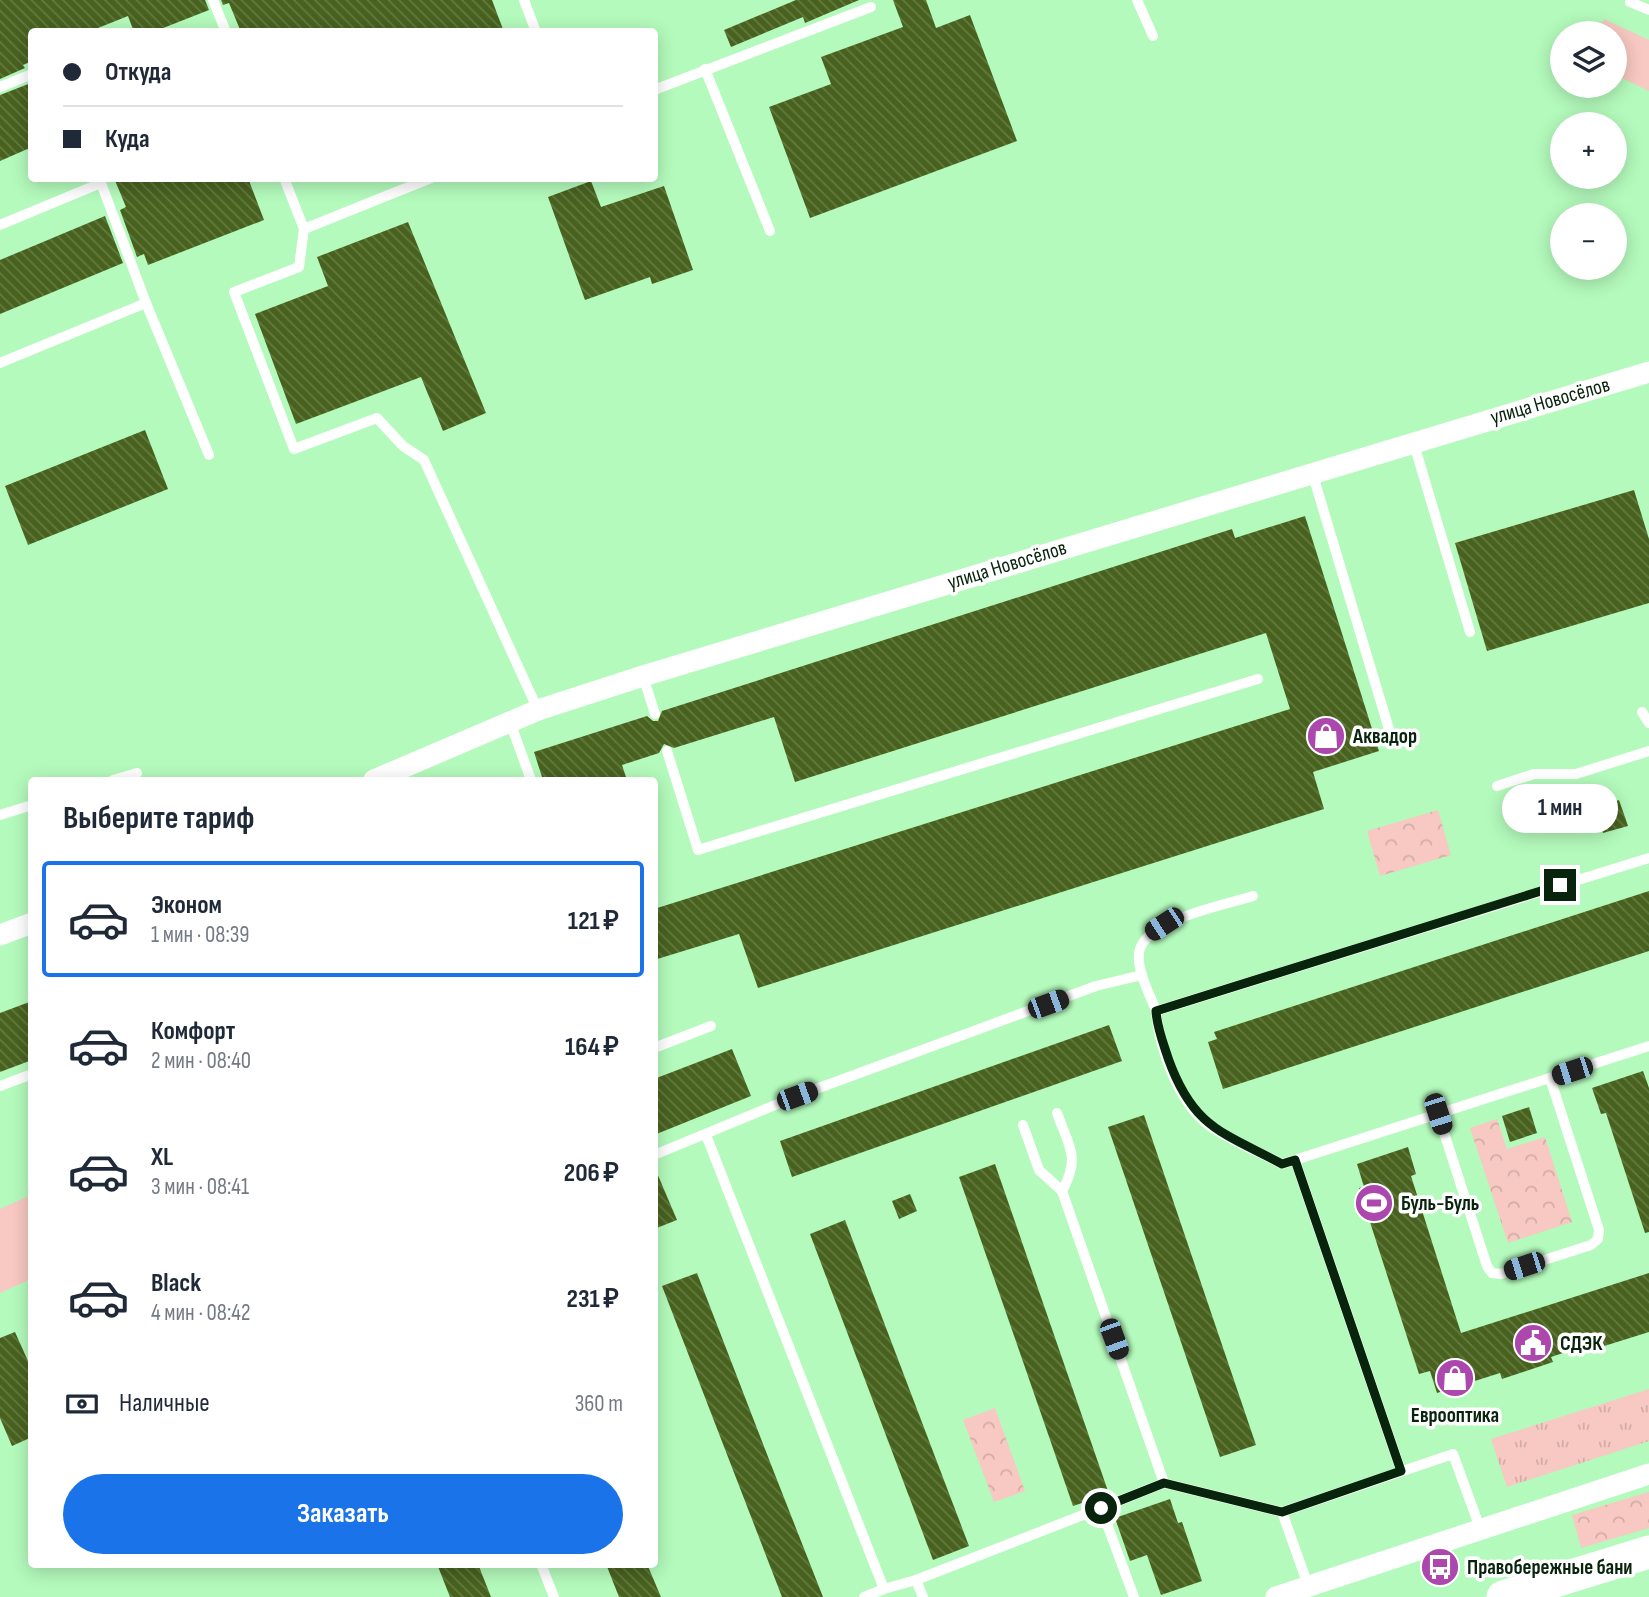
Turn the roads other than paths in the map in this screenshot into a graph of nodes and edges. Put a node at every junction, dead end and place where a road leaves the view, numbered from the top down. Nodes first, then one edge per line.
1 (213, 0) edge
2 (524, 0) edge
3 (1137, 0) edge
4 (1630, 2) dead end
5 (871, 7) dead end
6 (1649, 10) edge
7 (224, 28) edge
8 (534, 28) edge
9 (1153, 36) dead end
10 (705, 69) junction
11 (28, 76) edge
12 (0, 87) edge
13 (658, 88) edge
14 (286, 182) edge
15 (421, 182) edge
16 (0, 225) edge
17 (304, 229) junction
18 (770, 232) dead end
19 (146, 303) junction
20 (0, 363) edge
21 (1649, 372) edge
22 (1413, 441) junction
23 (209, 455) dead end
24 (1312, 472) junction
25 (1470, 632) dead end
26 (643, 677) junction
27 (1258, 679) dead end
28 (538, 710) junction
29 (655, 714) dead end
30 (510, 722) junction
31 (1391, 736) dead end
32 (667, 751) dead end
33 (1649, 751) edge
34 (137, 773) dead end
35 (123, 777) edge
36 (380, 777) edge
37 (530, 777) edge
38 (1497, 786) dead end
39 (28, 806) edge
40 (0, 815) edge
41 (1649, 858) edge
42 (1253, 896) dead end
43 (28, 924) edge
44 (0, 935) edge
45 (1142, 975) junction
46 (1156, 1011) junction
47 (711, 1026) dead end
48 (658, 1046) edge
49 (1649, 1046) edge
50 (28, 1075) edge
51 (1550, 1078) junction
52 (0, 1086) edge
53 (1057, 1113) dead end
54 (1438, 1114) junction
55 (1023, 1125) dead end
56 (706, 1135) junction
57 (658, 1153) edge
58 (1295, 1160) junction
59 (1062, 1191) junction
60 (1401, 1471) junction
61 (1649, 1474) edge
62 (1164, 1483) junction
63 (1101, 1508) junction
64 (1282, 1512) junction
65 (1480, 1528) junction
66 (1649, 1552) edge
67 (543, 1568) edge
68 (916, 1580) junction
69 (1308, 1585) junction
70 (884, 1589) junction
71 (554, 1597) edge
72 (864, 1597) edge
73 (923, 1597) edge
74 (1134, 1597) edge
75 (1276, 1597) edge
76 (1503, 1597) edge

1 - 7 lane
2 - 8 lane
3 - 9 lane
4 - 6 lane
5 - 10 lane
10 - 13 lane
10 - 18 lane
11 - 12 lane
14 - 17 lane
15 - 17 lane
16 - 19 lane
17 - 28 lane
19 - 20 lane
19 - 23 lane
21 - 22 street, улица Новосёлов
22 - 24 street, улица Новосёлов
22 - 25 lane
24 - 26 street, улица Новосёлов
24 - 31 lane
26 - 28 street, улица Новосёлов
26 - 29 lane
27 - 32 lane
28 - 30 street, улица Новосёлов
30 - 36 street, улица Новосёлов
30 - 37 lane
33 - 38 lane
34 - 35 lane
39 - 40 lane
41 - 46 lane
42 - 45 lane
43 - 44 street
45 - 46 lane
45 - 56 lane
46 - 58 lane
47 - 48 lane
49 - 51 lane
50 - 52 lane
51 - 54 lane
51 - 54 lane
53 - 59 lane
54 - 58 lane
55 - 59 lane
56 - 57 lane
56 - 70 lane
58 - 60 lane
59 - 62 lane
60 - 64 lane
60 - 65 lane
61 - 65 street
62 - 63 lane
62 - 64 lane
63 - 68 lane
63 - 74 lane
64 - 69 lane
65 - 69 street
66 - 76 main road
67 - 71 lane
68 - 70 lane
68 - 73 lane
69 - 75 street
70 - 72 lane

